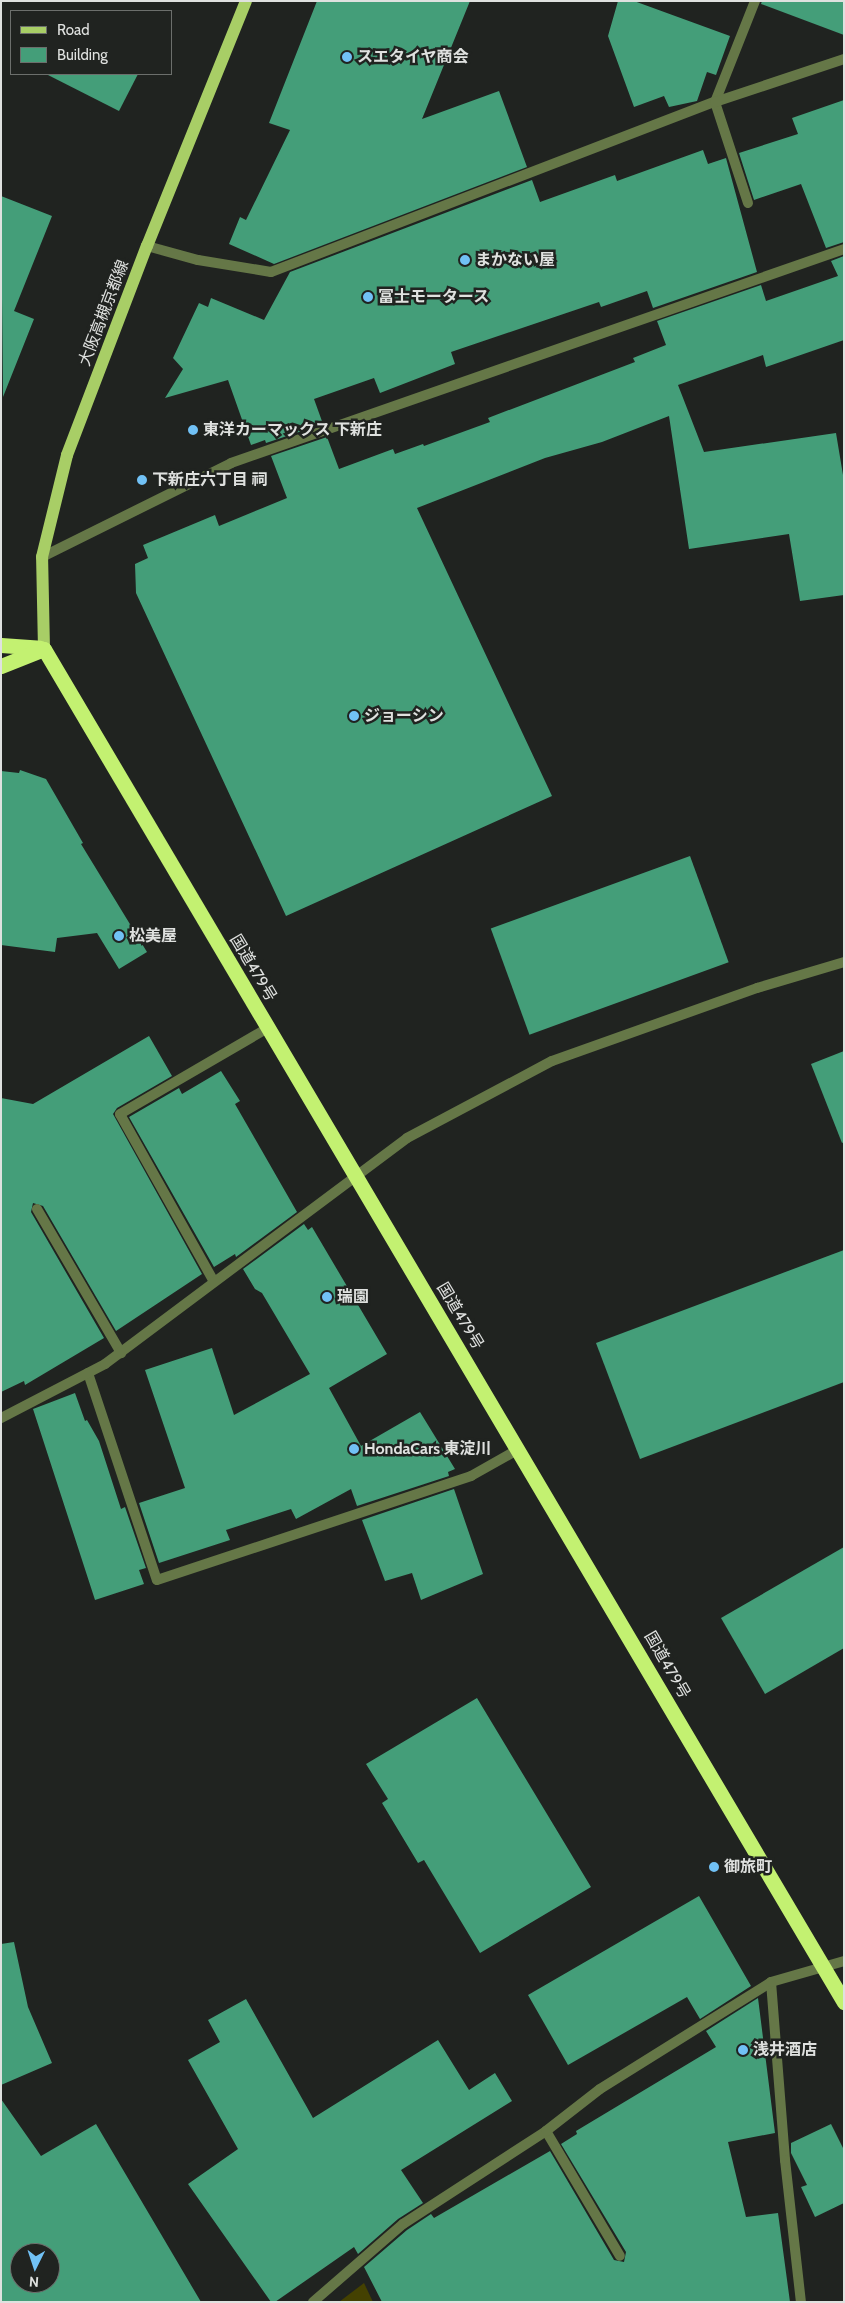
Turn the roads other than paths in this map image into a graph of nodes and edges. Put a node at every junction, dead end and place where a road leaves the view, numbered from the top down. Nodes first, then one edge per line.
1 (246, 1) edge
2 (755, 1) edge
3 (844, 59) edge
4 (715, 102) junction
5 (748, 203) dead end
6 (147, 246) junction
7 (844, 248) edge
8 (42, 557) junction
9 (1, 645) edge
10 (44, 649) junction
11 (1, 666) edge
12 (844, 962) edge
13 (268, 1028) junction
14 (356, 1176) junction
15 (37, 1209) dead end
16 (213, 1280) junction
17 (121, 1354) junction
18 (88, 1374) junction
19 (1, 1418) edge
20 (519, 1449) junction
21 (844, 1961) edge
22 (822, 1967) junction
23 (772, 1982) junction
24 (844, 2002) edge
25 (546, 2131) junction
26 (620, 2256) dead end
27 (313, 2302) edge
28 (801, 2302) edge

1 - 6 main road, 大阪高槻京都線
2 - 4 street
3 - 4 street
4 - 5 street
4 - 6 street
6 - 8 main road, 大阪高槻京都線
7 - 8 street
8 - 10 main road, 大阪高槻京都線
9 - 10 highway
10 - 11 highway
10 - 13 highway, 国道479号
12 - 14 street
13 - 14 highway, 国道479号
13 - 16 street
14 - 16 street
14 - 20 highway, 国道479号
15 - 17 street
16 - 17 street
17 - 18 street
18 - 19 street
18 - 20 street
20 - 22 highway, 国道479号
21 - 22 street
22 - 23 street
22 - 24 highway, 国道479号
23 - 25 street
23 - 28 street
25 - 26 street
25 - 27 street

